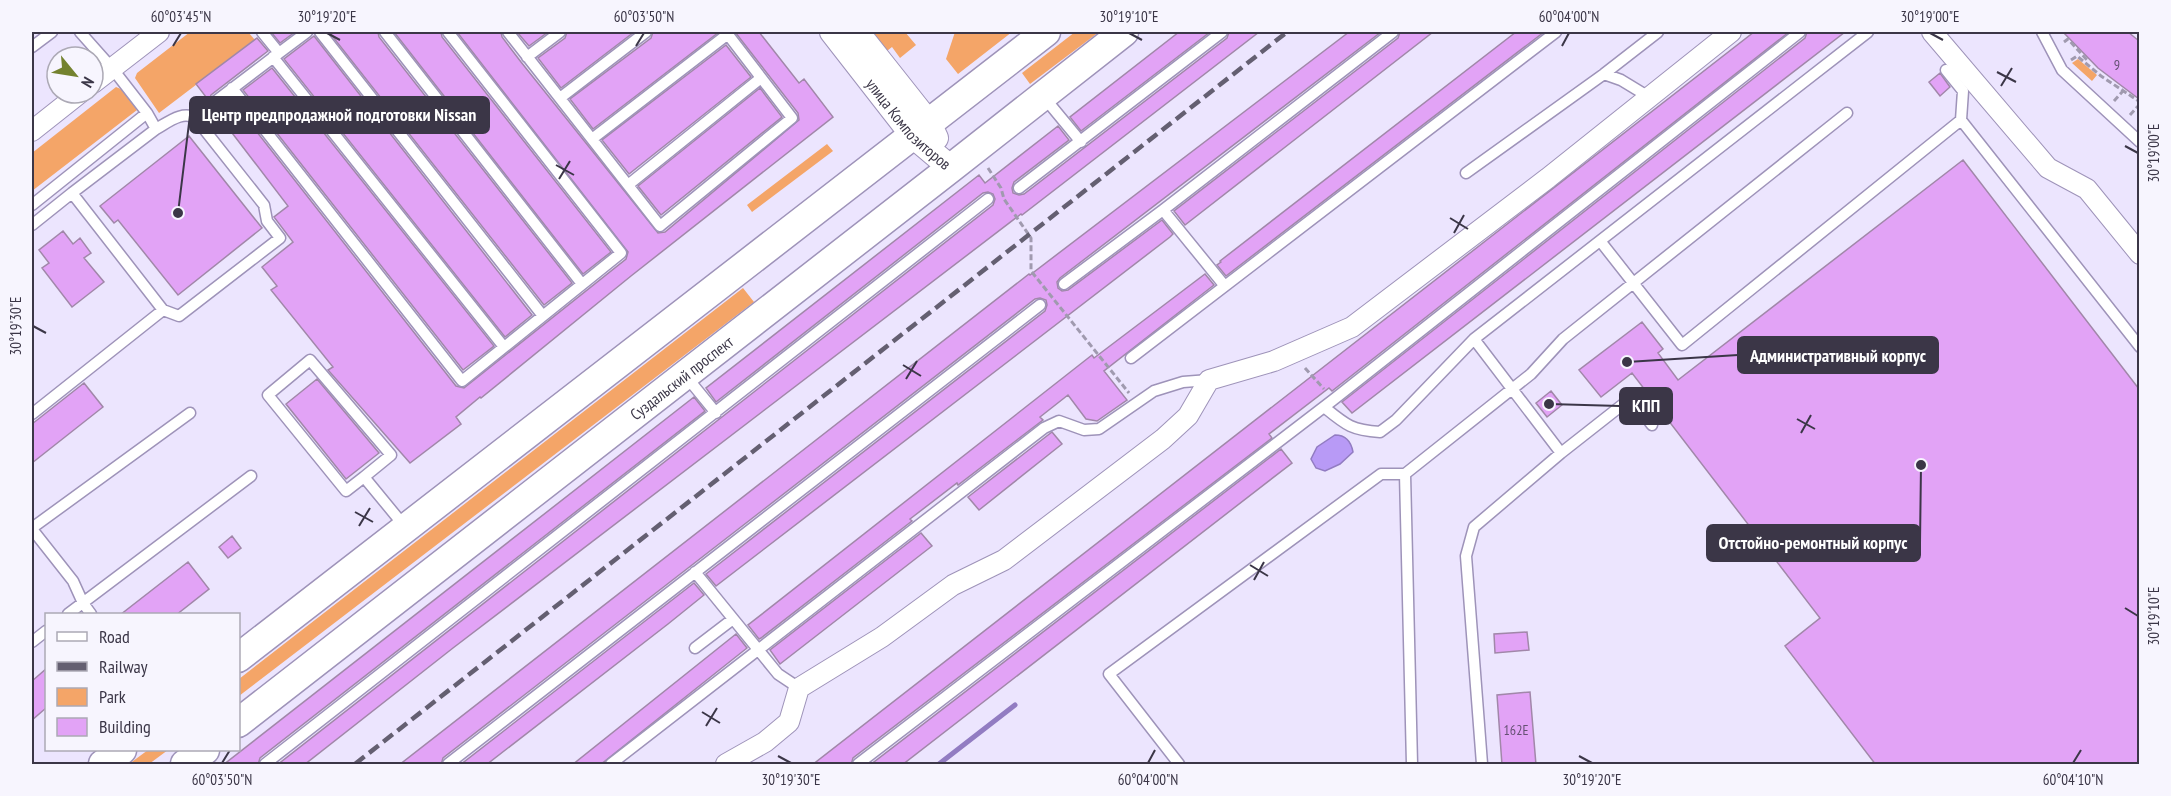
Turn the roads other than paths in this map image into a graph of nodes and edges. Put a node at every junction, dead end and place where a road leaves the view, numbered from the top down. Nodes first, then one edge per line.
1 (52, 32) edge
2 (80, 32) edge
3 (159, 32) edge
4 (262, 32) edge
5 (307, 32) edge
6 (320, 32) edge
7 (385, 32) edge
8 (448, 32) edge
9 (508, 32) edge
10 (560, 32) edge
11 (646, 32) edge
12 (831, 32) edge
13 (857, 32) edge
14 (1046, 32) edge
15 (1124, 32) edge
16 (1222, 32) edge
17 (1393, 32) edge
18 (1556, 32) edge
19 (1658, 32) edge
20 (1731, 32) edge
21 (1800, 32) edge
22 (1868, 32) edge
23 (1932, 32) edge
24 (2042, 32) edge
25 (727, 33) edge
26 (32, 48) edge
27 (276, 55) junction
28 (527, 57) junction
29 (112, 68) junction
30 (1946, 70) dead end
31 (105, 74) edge
32 (1604, 74) junction
33 (761, 78) junction
34 (232, 88) junction
35 (1043, 96) junction
36 (1648, 97) junction
37 (560, 98) junction
38 (216, 101) dead end
39 (65, 105) edge
40 (147, 113) junction
41 (1847, 113) dead end
42 (1962, 120) junction
43 (156, 129) junction
44 (921, 130) junction
45 (32, 131) edge
46 (592, 139) junction
47 (1081, 142) junction
48 (2139, 142) edge
49 (951, 168) junction
50 (1466, 172) dead end
51 (628, 185) junction
52 (1019, 188) dead end
53 (72, 193) junction
54 (988, 199) dead end
55 (32, 205) edge
56 (1163, 210) junction
57 (32, 225) edge
58 (1601, 242) junction
59 (2139, 254) edge
60 (1632, 282) junction
61 (582, 284) junction
62 (1064, 284) dead end
63 (1224, 285) junction
64 (1040, 305) dead end
65 (163, 310) junction
66 (543, 316) junction
67 (1474, 339) junction
68 (504, 347) junction
69 (2139, 347) edge
70 (1131, 358) dead end
71 (685, 375) junction
72 (1209, 380) junction
73 (1511, 389) junction
74 (1328, 403) junction
75 (190, 413) dead end
76 (716, 413) junction
77 (32, 414) edge
78 (1653, 425) dead end
79 (1561, 453) junction
80 (1405, 474) junction
81 (251, 476) dead end
82 (364, 477) junction
83 (32, 528) edge
84 (406, 528) junction
85 (695, 572) junction
86 (83, 603) junction
87 (70, 613) edge
88 (90, 613) edge
89 (733, 619) junction
90 (45, 632) edge
91 (32, 642) edge
92 (695, 648) dead end
93 (758, 649) junction
94 (240, 656) edge
95 (799, 688) junction
96 (240, 721) edge
97 (121, 751) edge
98 (204, 751) edge
99 (103, 765) edge
100 (185, 765) edge
101 (265, 765) edge
102 (448, 765) edge
103 (611, 765) edge
104 (726, 765) edge
105 (858, 765) edge
106 (1179, 765) edge
107 (1412, 765) edge
108 (1482, 765) edge

1 - 26 lane
2 - 29 lane
3 - 29 street
4 - 27 lane
5 - 27 lane
6 - 66 lane
7 - 61 lane
8 - 61 lane
9 - 28 lane
10 - 28 lane
11 - 37 lane
12 - 44 street, улица Композиторов
13 - 44 street, улица Композиторов
14 - 44 main road
15 - 35 main road, Суздальский проспект
16 - 47 lane
17 - 56 lane
18 - 63 lane
19 - 32 lane
20 - 36 street
21 - 74 lane
22 - 58 lane
23 - 59 street
24 - 48 lane
25 - 33 lane
25 - 46 lane
27 - 34 lane
27 - 68 lane
28 - 37 lane
29 - 31 street
29 - 40 lane
30 - 42 lane
32 - 36 lane
32 - 50 lane
33 - 51 lane
33 - 51 lane
34 - 38 lane
34 - 68 lane
35 - 47 lane
35 - 49 main road, Суздальский проспект
36 - 72 street
37 - 46 lane
39 - 45 street
40 - 43 lane
40 - 55 lane
41 - 60 lane
42 - 60 lane
42 - 69 lane
43 - 53 lane
43 - 65 lane
44 - 49 street, улица Композиторов
44 - 84 main road
46 - 51 lane
47 - 52 lane
49 - 71 main road, Суздальский проспект
53 - 57 lane
53 - 65 lane
54 - 76 lane
56 - 62 lane
56 - 63 lane
58 - 60 lane
58 - 67 lane
60 - 73 lane
61 - 66 lane
63 - 70 lane
64 - 85 lane
65 - 77 lane
66 - 68 lane
67 - 73 lane
67 - 74 lane
71 - 76 lane
71 - 96 main road, Суздальский проспект
72 - 93 lane
72 - 95 street
73 - 79 lane
73 - 80 lane
74 - 105 lane
75 - 83 lane
76 - 101 lane
78 - 79 lane
79 - 108 lane
80 - 106 lane
80 - 107 lane
81 - 86 lane
82 - 82 lane
82 - 84 lane
83 - 86 lane
84 - 94 main road
85 - 89 lane
85 - 102 lane
86 - 87 lane
86 - 88 lane
89 - 92 lane
89 - 93 lane
90 - 91 lane
93 - 95 lane
93 - 103 lane
95 - 104 street
97 - 99 main road
98 - 100 main road

